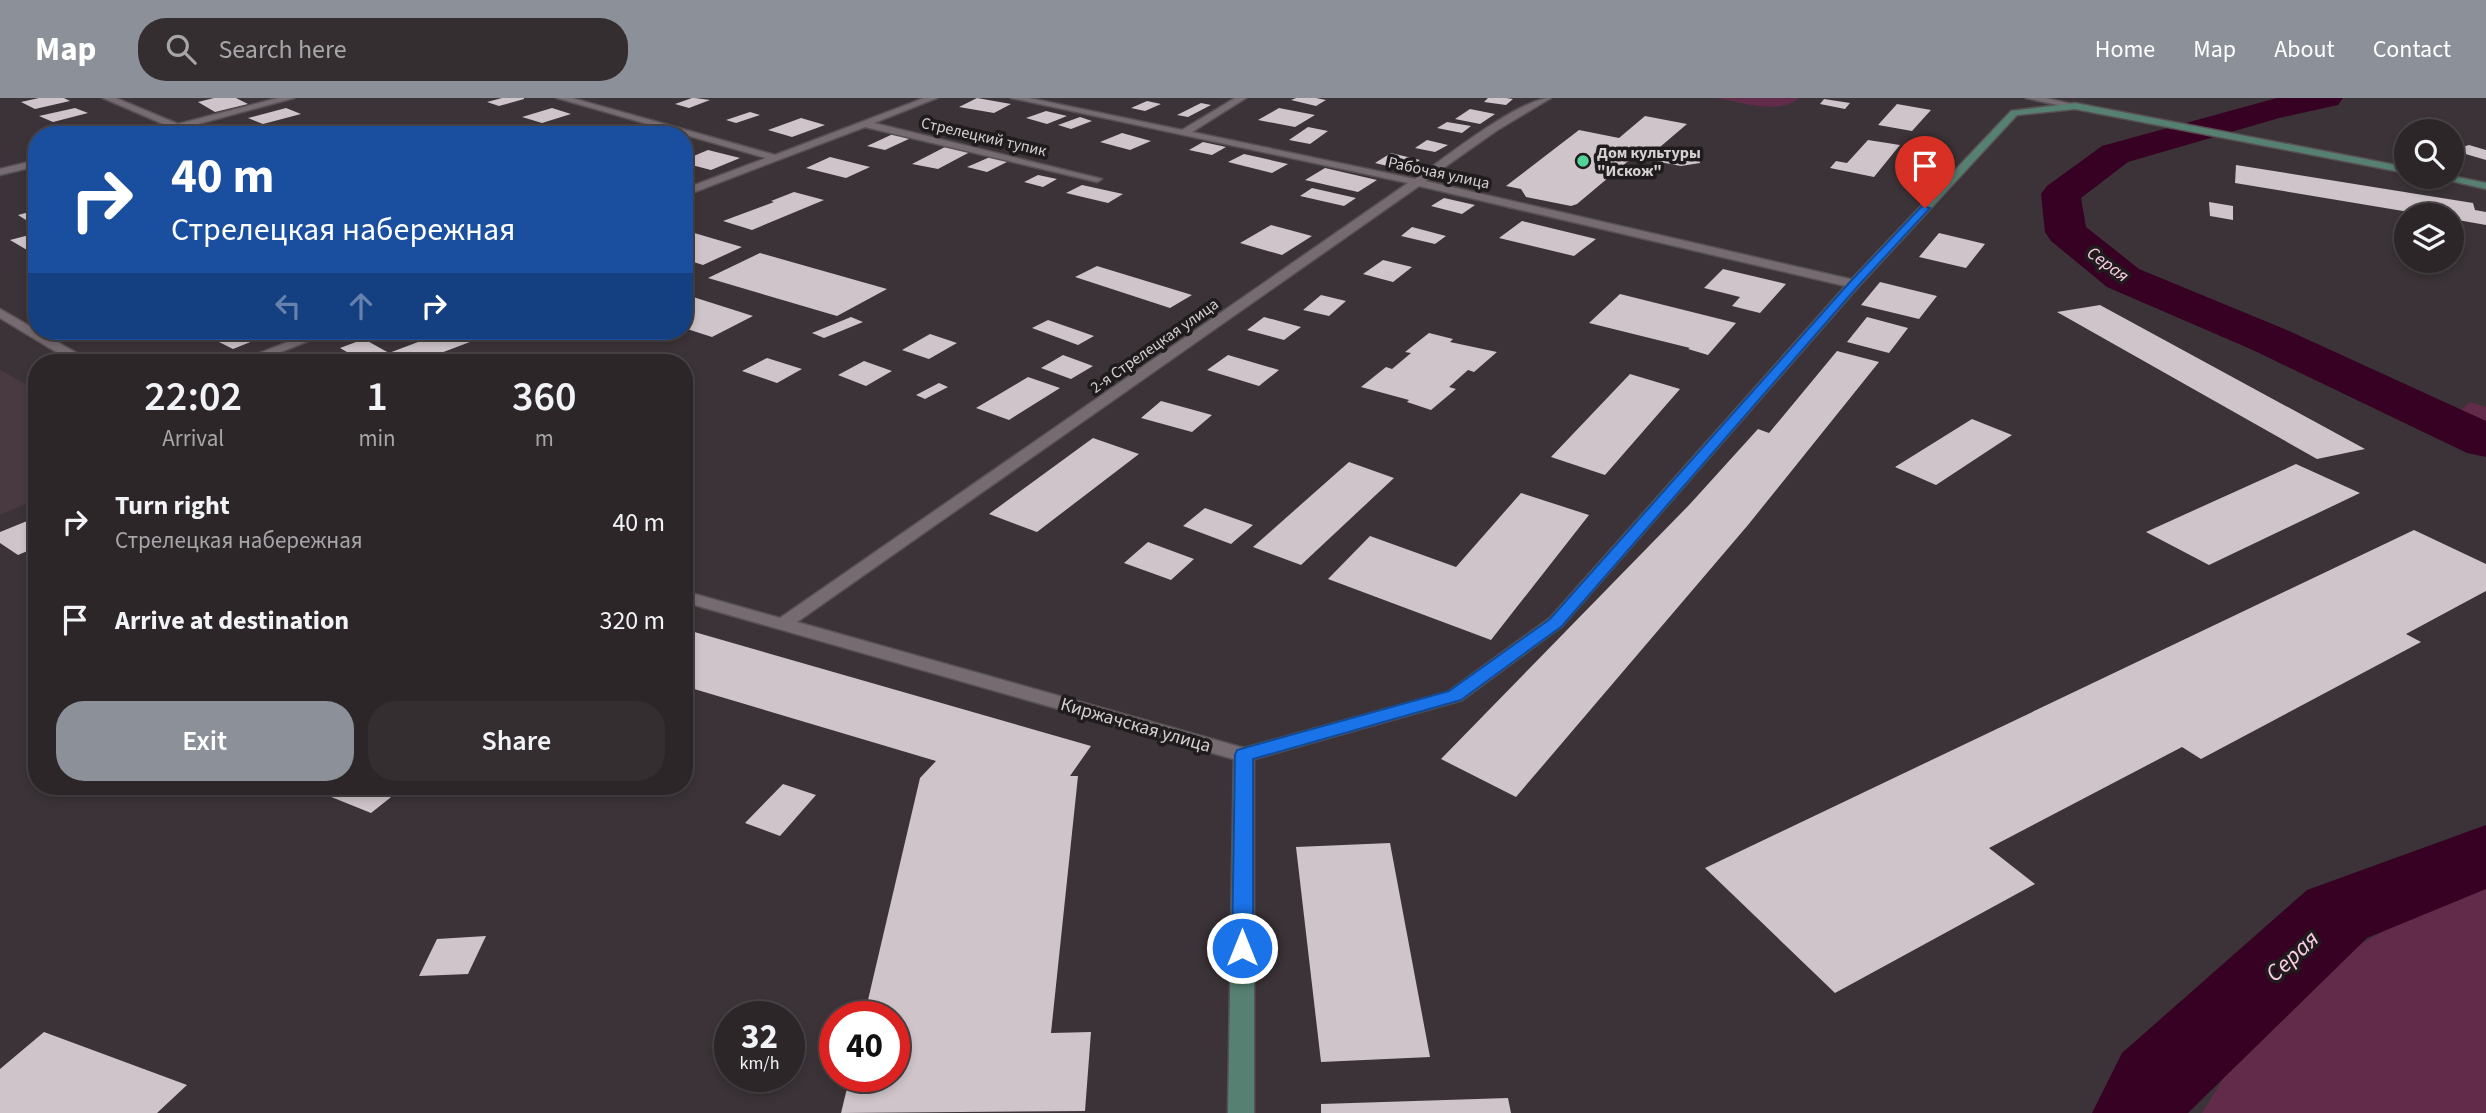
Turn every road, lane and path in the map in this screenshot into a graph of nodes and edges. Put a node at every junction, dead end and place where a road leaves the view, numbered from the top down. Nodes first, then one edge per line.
1 (108, 98) edge
2 (289, 98) edge
3 (562, 98) edge
4 (932, 98) edge
5 (1016, 98) edge
6 (1241, 98) edge
7 (1546, 98) edge
8 (2031, 98) edge
9 (2074, 106) junction
10 (864, 124) junction
11 (174, 126) edge
12 (180, 126) edge
13 (662, 126) edge
14 (1182, 134) junction
15 (693, 135) edge
16 (776, 158) junction
17 (28, 165) edge
18 (2394, 168) edge
19 (0, 173) edge
20 (1097, 180) dead end
21 (2464, 182) edge
22 (1418, 183) junction
23 (2486, 186) edge
24 (693, 190) edge
25 (1854, 284) junction
26 (0, 313) edge
27 (28, 330) edge
28 (45, 340) edge
29 (303, 340) edge
30 (69, 354) edge
31 (265, 354) edge
32 (693, 598) edge
33 (784, 623) junction
34 (1244, 755) junction
35 (1241, 1113) edge

1 - 11 street
2 - 12 street
3 - 13 street
4 - 10 street
5 - 14 street, Рабочая улица
6 - 14 street
7 - 22 street, 2-я Стрелецкая улица
8 - 9 street
9 - 18 street
9 - 25 street
10 - 16 street
10 - 20 street, Стрелецкий тупик
14 - 22 street, Рабочая улица
15 - 16 street
16 - 24 street
17 - 19 street
21 - 23 street
22 - 25 street, Рабочая улица
22 - 33 street, 2-я Стрелецкая улица
25 - 34 street
26 - 27 street
28 - 30 street
29 - 31 street
32 - 33 street, Киржачская улица
33 - 34 street, Киржачская улица
34 - 35 street

